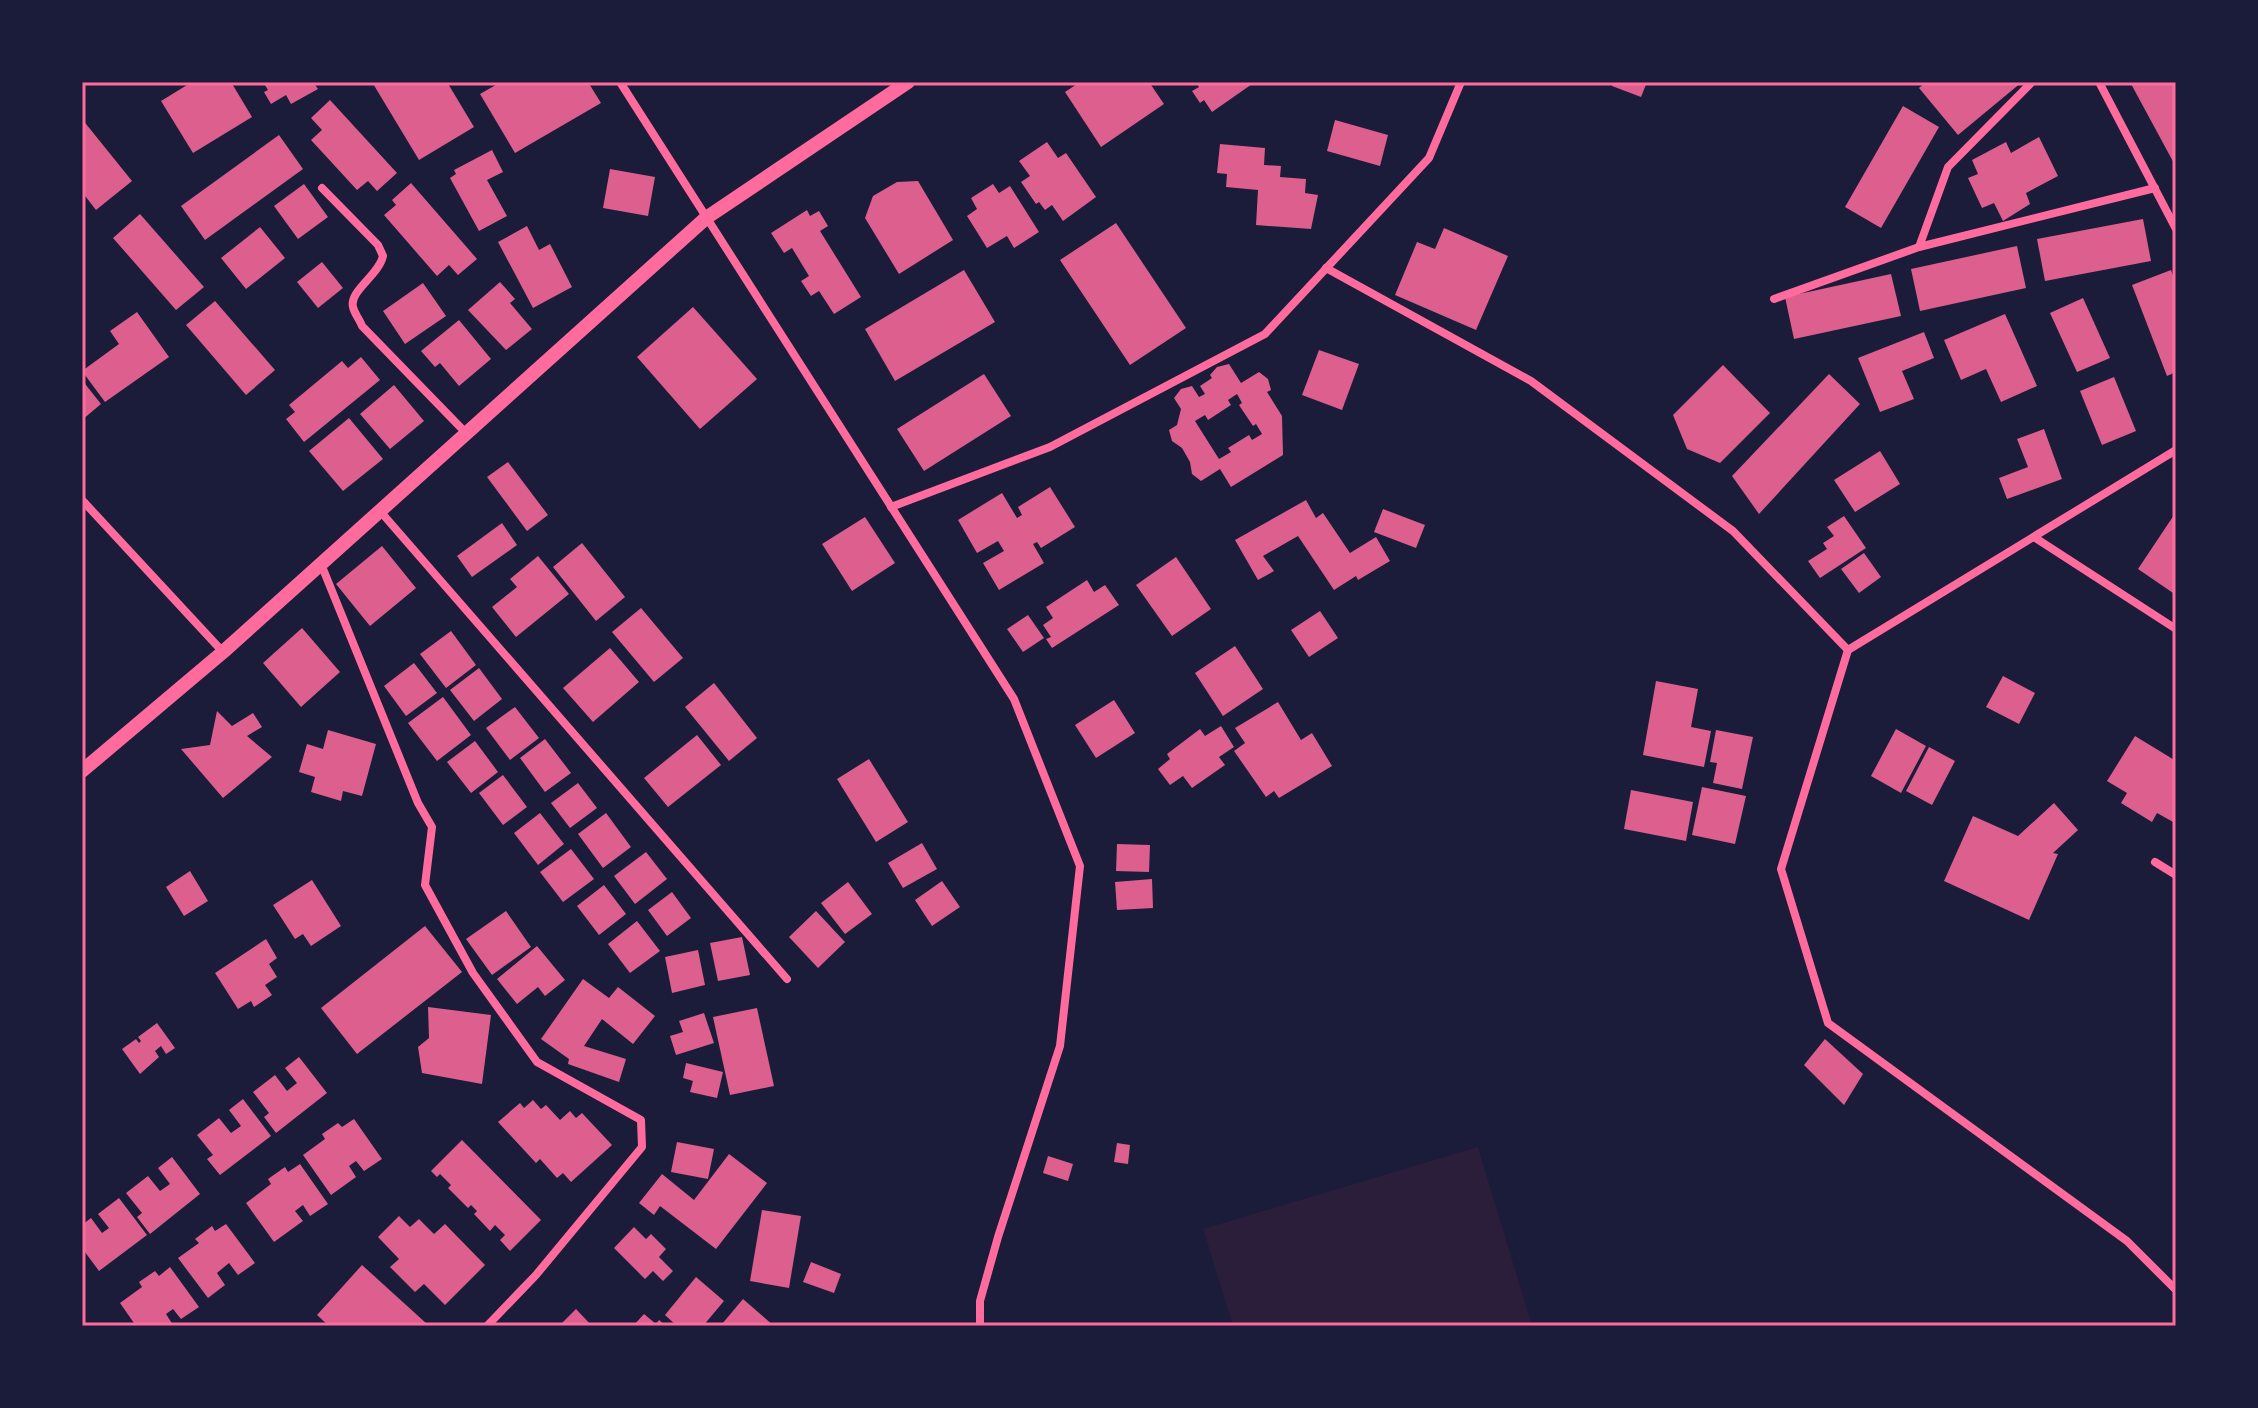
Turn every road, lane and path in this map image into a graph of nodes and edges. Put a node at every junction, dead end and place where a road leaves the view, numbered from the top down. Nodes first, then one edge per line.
1 (620, 82) edge
2 (908, 82) edge
3 (1461, 82) edge
4 (2032, 82) edge
5 (2099, 82) edge
6 (322, 188) dead end
7 (2155, 188) junction
8 (706, 218) junction
9 (2176, 229) edge
10 (1919, 247) junction
11 (1326, 268) junction
12 (1774, 299) dead end
13 (466, 433) junction
14 (2176, 450) edge
15 (82, 500) edge
16 (891, 507) junction
17 (380, 511) junction
18 (2034, 537) junction
19 (321, 564) junction
20 (2176, 629) edge
21 (1848, 650) junction
22 (223, 652) junction
23 (82, 771) edge
24 (2155, 862) dead end
25 (2176, 875) edge
26 (787, 979) dead end
27 (2176, 1290) edge
28 (487, 1326) edge
29 (980, 1326) edge

1 - 8 street
2 - 8 street
3 - 11 street
4 - 10 street
5 - 7 street
6 - 13 street
7 - 9 street
7 - 10 street
8 - 13 street
8 - 16 street
10 - 12 street
11 - 16 street
11 - 21 street
13 - 17 street
14 - 18 street
15 - 22 street
16 - 29 street
17 - 19 street
17 - 26 street
18 - 20 street
18 - 21 street
19 - 22 street
19 - 28 street
21 - 27 street
22 - 23 street
24 - 25 street

